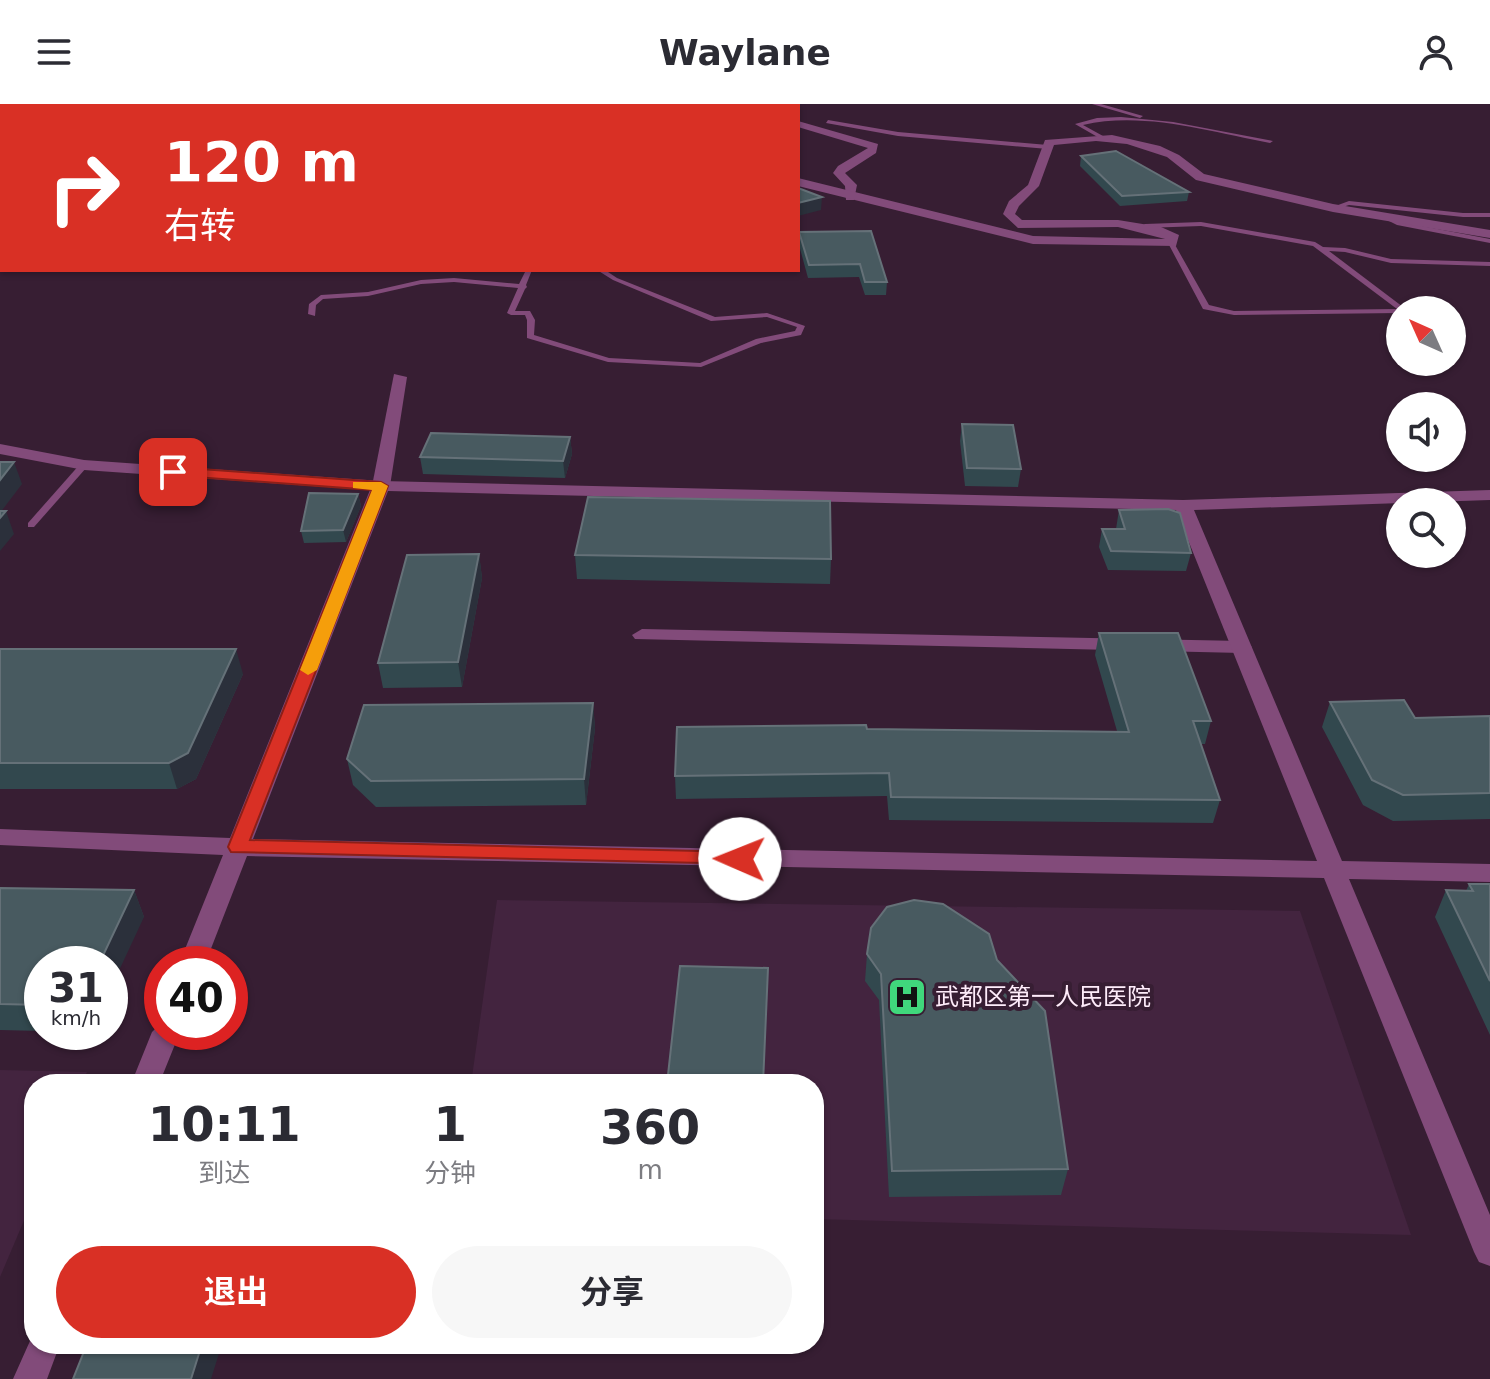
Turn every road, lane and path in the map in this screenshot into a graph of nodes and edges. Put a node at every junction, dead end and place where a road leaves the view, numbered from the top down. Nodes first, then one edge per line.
1 (1095, 104) edge
2 (828, 122) dead end
3 (800, 125) edge
4 (1196, 128) junction
5 (1101, 137) junction
6 (1270, 141) dead end
7 (1048, 147) junction
8 (800, 183) edge
9 (850, 197) junction
10 (1333, 208) junction
11 (1490, 215) edge
12 (1384, 216) junction
13 (1145, 226) junction
14 (1490, 234) edge
15 (1490, 241) edge
16 (1171, 243) junction
17 (1322, 248) junction
18 (1490, 264) edge
19 (528, 272) edge
20 (603, 272) edge
21 (524, 287) junction
22 (1386, 298) edge
23 (1386, 310) edge
24 (312, 314) dead end
25 (399, 377) dead end
26 (0, 449) edge
27 (84, 465) junction
28 (381, 486) junction
29 (1490, 495) edge
30 (1183, 505) junction
31 (31, 525) dead end
32 (642, 635) dead end
33 (1242, 647) junction
34 (0, 837) edge
35 (238, 847) junction
36 (1336, 873) junction
37 (1490, 873) edge
38 (199, 946) edge
39 (159, 1050) edge
40 (149, 1074) edge
41 (1490, 1252) edge
42 (40, 1354) edge
43 (30, 1379) edge

1 - 4 lane
2 - 7 lane
3 - 9 street
4 - 5 lane
4 - 6 lane
5 - 7 street
5 - 10 street
7 - 13 street
8 - 9 street
9 - 16 street
10 - 11 lane
10 - 12 street
12 - 14 street
12 - 15 lane
13 - 16 street
13 - 17 lane
16 - 23 lane
17 - 18 lane
17 - 22 lane
19 - 21 lane
20 - 21 lane
21 - 24 lane
25 - 28 street
26 - 27 street
27 - 28 street
27 - 31 lane
28 - 30 street
28 - 35 street
29 - 30 street
30 - 33 street
32 - 33 street
33 - 36 street
34 - 35 street
35 - 36 street
35 - 38 street
36 - 37 street
36 - 41 street
39 - 40 street
42 - 43 street

